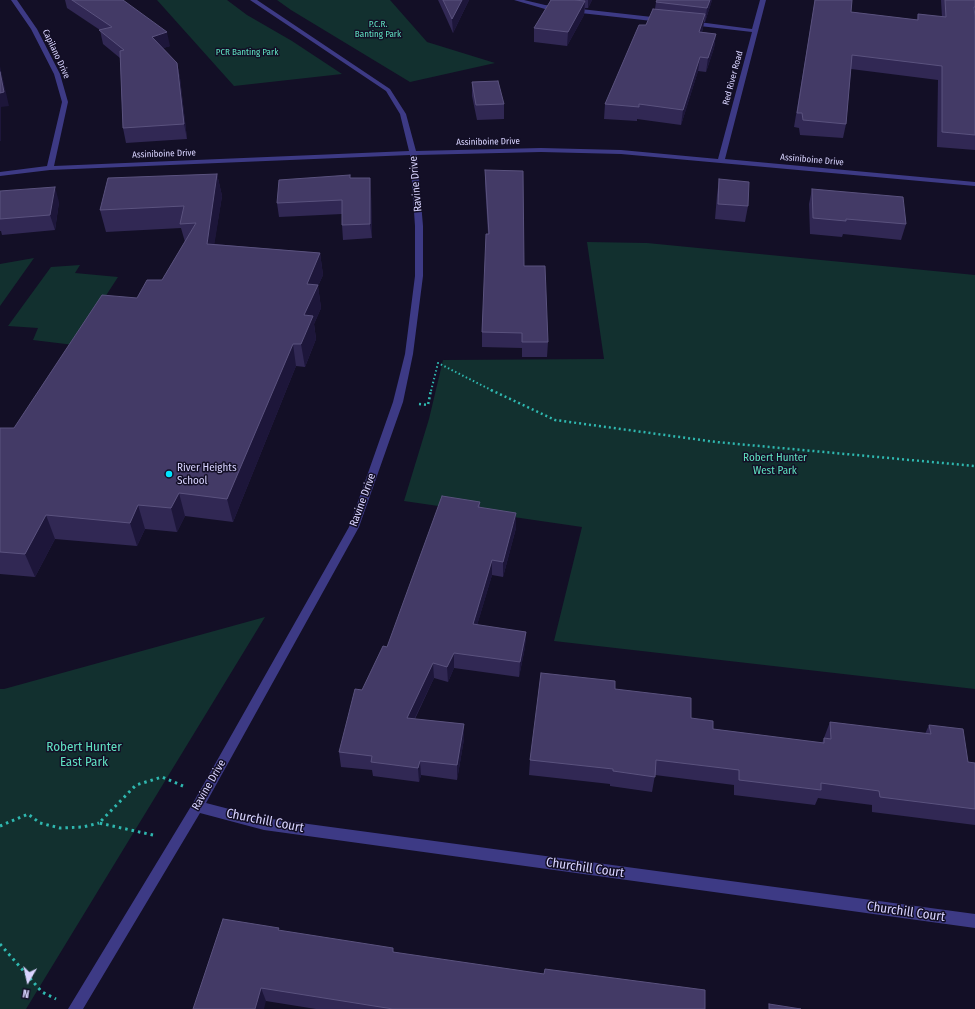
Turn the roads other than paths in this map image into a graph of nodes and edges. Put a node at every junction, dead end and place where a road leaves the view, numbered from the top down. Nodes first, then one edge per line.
1 (14, 0) edge
2 (253, 0) edge
3 (517, 0) edge
4 (764, 0) edge
5 (667, 21) edge
6 (682, 22) edge
7 (755, 31) junction
8 (413, 153) junction
9 (721, 160) junction
10 (50, 168) junction
11 (0, 174) edge
12 (975, 184) edge
13 (197, 807) junction
14 (975, 921) edge
15 (75, 1009) edge

1 - 10 street, Capilano Drive
2 - 8 street, Ravine Drive
3 - 5 street
4 - 7 street, Red River Road
6 - 7 street
7 - 9 street, Red River Road
8 - 9 street, Assiniboine Drive
8 - 10 street, Assiniboine Drive
8 - 13 street, Ravine Drive
9 - 12 street, Assiniboine Drive
10 - 11 street, Assiniboine Drive
13 - 14 street, Churchill Court
13 - 15 street, Ravine Drive

